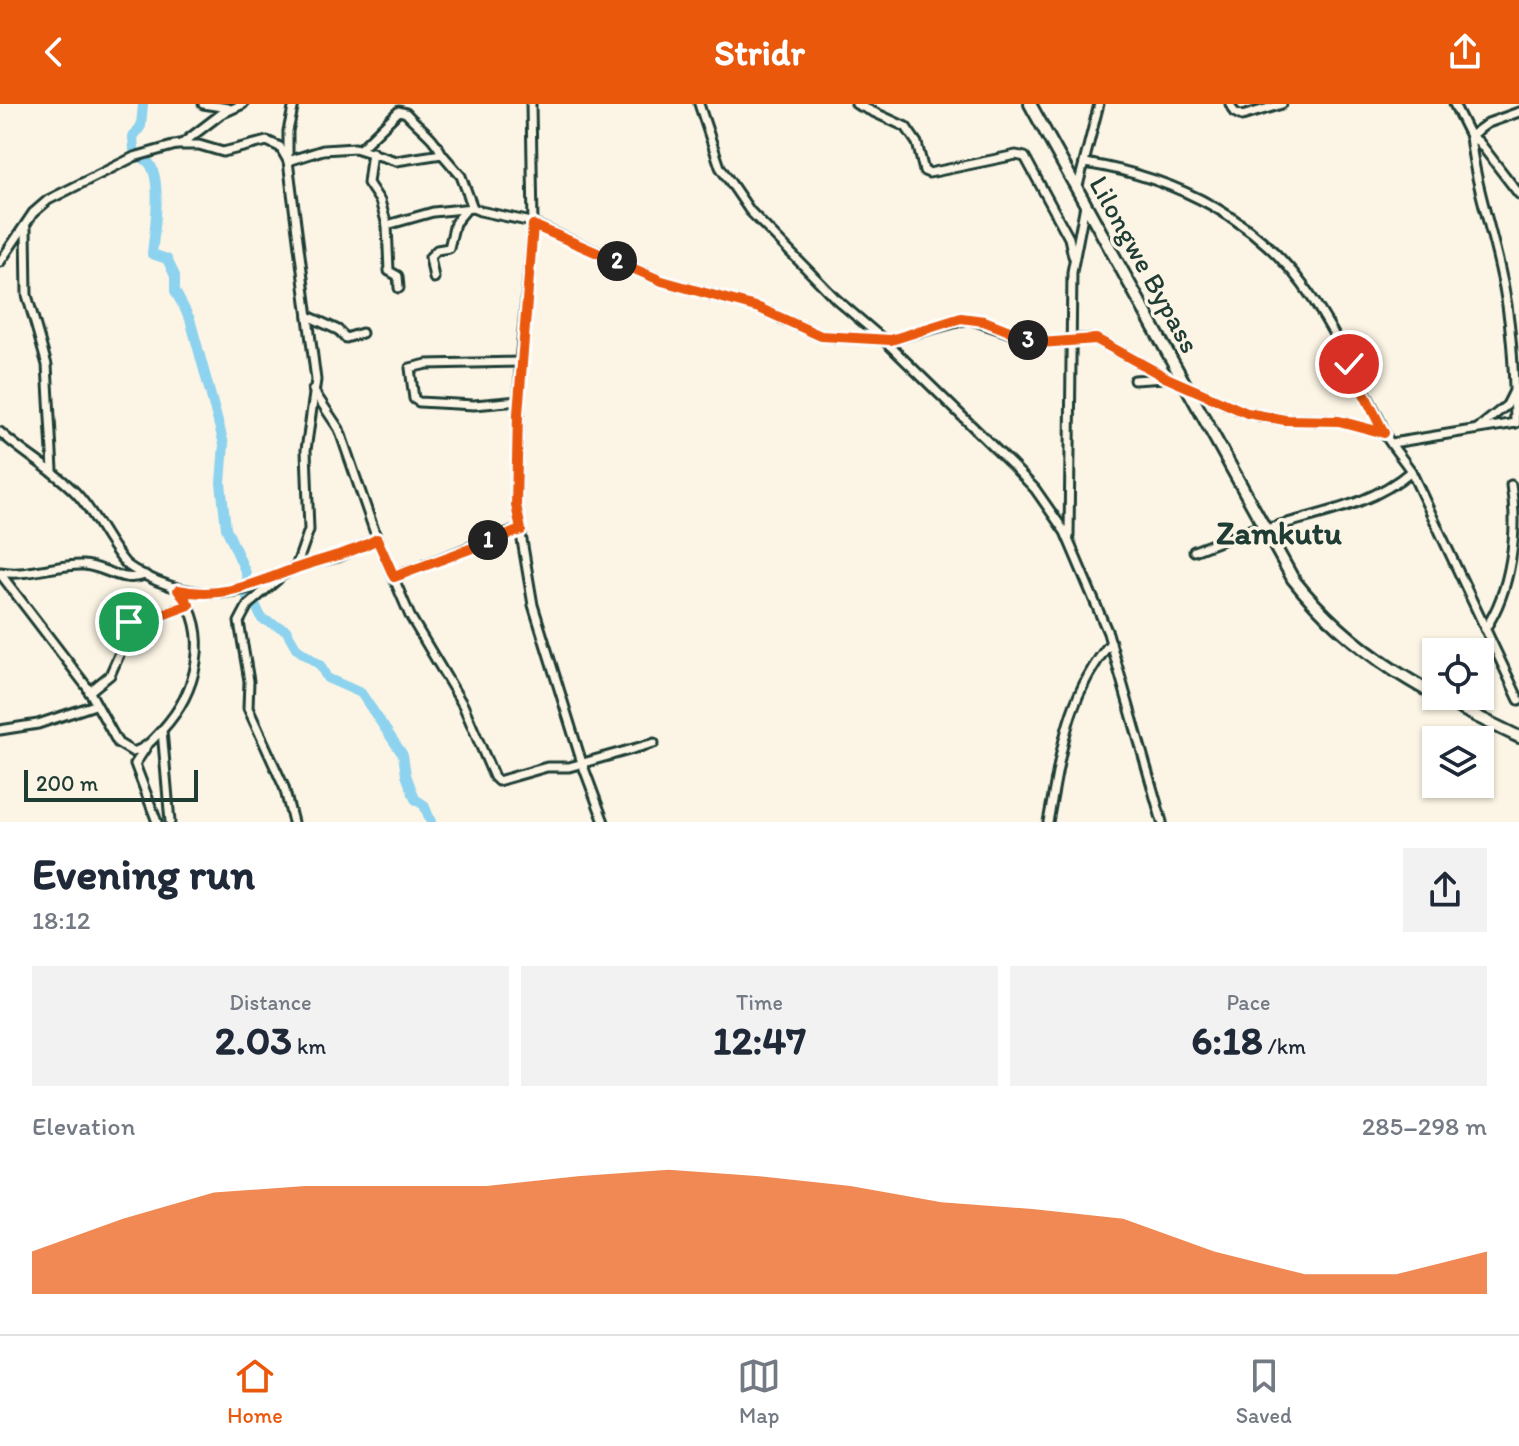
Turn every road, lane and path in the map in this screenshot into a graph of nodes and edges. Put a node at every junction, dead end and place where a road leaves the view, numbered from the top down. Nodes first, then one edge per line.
1 (243, 104) edge
2 (294, 104) edge
3 (531, 104) edge
4 (699, 104) edge
5 (856, 104) edge
6 (1030, 104) edge
7 (1099, 104) edge
8 (1230, 104) edge
9 (1282, 104) edge
10 (1454, 104) edge
11 (207, 106) edge
12 (231, 108) junction
13 (1519, 112) edge
14 (210, 121) junction
15 (1470, 136) junction
16 (174, 145) junction
17 (361, 148) junction
18 (372, 152) junction
19 (442, 154) junction
20 (288, 161) junction
21 (1085, 163) junction
22 (1077, 190) junction
23 (1519, 194) edge
24 (1085, 205) junction
25 (469, 209) junction
26 (27, 222) junction
27 (387, 225) junction
28 (533, 225) junction
29 (0, 262) edge
30 (1074, 262) junction
31 (434, 278) dead end
32 (399, 288) dead end
33 (308, 316) junction
34 (362, 333) dead end
35 (884, 340) junction
36 (1072, 340) junction
37 (520, 362) junction
38 (1167, 378) junction
39 (1134, 380) dead end
40 (1182, 382) junction
41 (313, 390) junction
42 (1514, 390) junction
43 (519, 401) junction
44 (1517, 422) edge
45 (1477, 429) junction
46 (0, 432) edge
47 (1384, 433) junction
48 (1392, 443) junction
49 (53, 470) junction
50 (1411, 471) junction
51 (1511, 485) dead end
52 (521, 530) junction
53 (1263, 530) junction
54 (377, 539) junction
55 (1069, 539) junction
56 (1194, 551) dead end
57 (296, 567) junction
58 (1, 574) edge
59 (145, 575) junction
60 (282, 575) junction
61 (394, 577) junction
62 (178, 590) junction
63 (189, 605) junction
64 (129, 622) dead end
65 (1485, 629) junction
66 (1111, 642) junction
67 (119, 655) dead end
68 (89, 692) junction
69 (1519, 700) edge
70 (95, 705) junction
71 (0, 730) edge
72 (162, 730) junction
73 (1519, 737) edge
74 (654, 743) dead end
75 (147, 748) junction
76 (582, 763) junction
77 (157, 822) edge
78 (170, 822) edge
79 (293, 822) edge
80 (604, 822) edge
81 (1048, 822) edge
82 (1162, 822) edge

1 - 12 street
2 - 20 street
3 - 28 street
4 - 35 street
5 - 30 street
6 - 22 main road, Lilongwe Bypass
7 - 21 street
8 - 9 street
10 - 15 street
11 - 12 street
11 - 14 street
12 - 14 street
13 - 15 street
14 - 16 street
15 - 23 street
15 - 42 street
16 - 20 street
16 - 26 street
17 - 18 street
17 - 19 street
17 - 20 street
18 - 19 street
18 - 27 street
19 - 25 street
20 - 33 street
21 - 22 street
21 - 47 street
22 - 24 main road, Lilongwe Bypass
24 - 30 street
24 - 40 main road, Lilongwe Bypass
25 - 27 street
25 - 28 street
25 - 31 street
26 - 29 street
26 - 49 street
27 - 32 street
28 - 35 street
28 - 37 street
30 - 36 street
33 - 34 street
33 - 41 street
35 - 36 street
35 - 55 street
36 - 38 street
36 - 55 street
37 - 43 street
37 - 43 street
38 - 39 street
38 - 40 street
40 - 47 street
40 - 53 main road, Lilongwe Bypass
41 - 54 street
41 - 57 street
42 - 44 street
42 - 45 street
43 - 52 street
44 - 45 street
45 - 48 street
46 - 49 street
47 - 48 street
48 - 50 street
49 - 59 street
50 - 53 street
50 - 65 street
51 - 65 street
52 - 61 street
52 - 76 street
53 - 56 street
53 - 73 main road, Lilongwe Bypass
54 - 57 street
54 - 61 street
55 - 66 street
57 - 60 street
58 - 59 street
58 - 68 street
59 - 62 street
60 - 62 street
60 - 79 street
61 - 76 street
62 - 63 street
63 - 64 street
63 - 72 street
65 - 69 street
66 - 81 street
66 - 82 street
67 - 68 street
68 - 70 street
70 - 71 street
70 - 75 street
72 - 75 street
72 - 78 street
74 - 76 street
75 - 77 street
76 - 80 street

